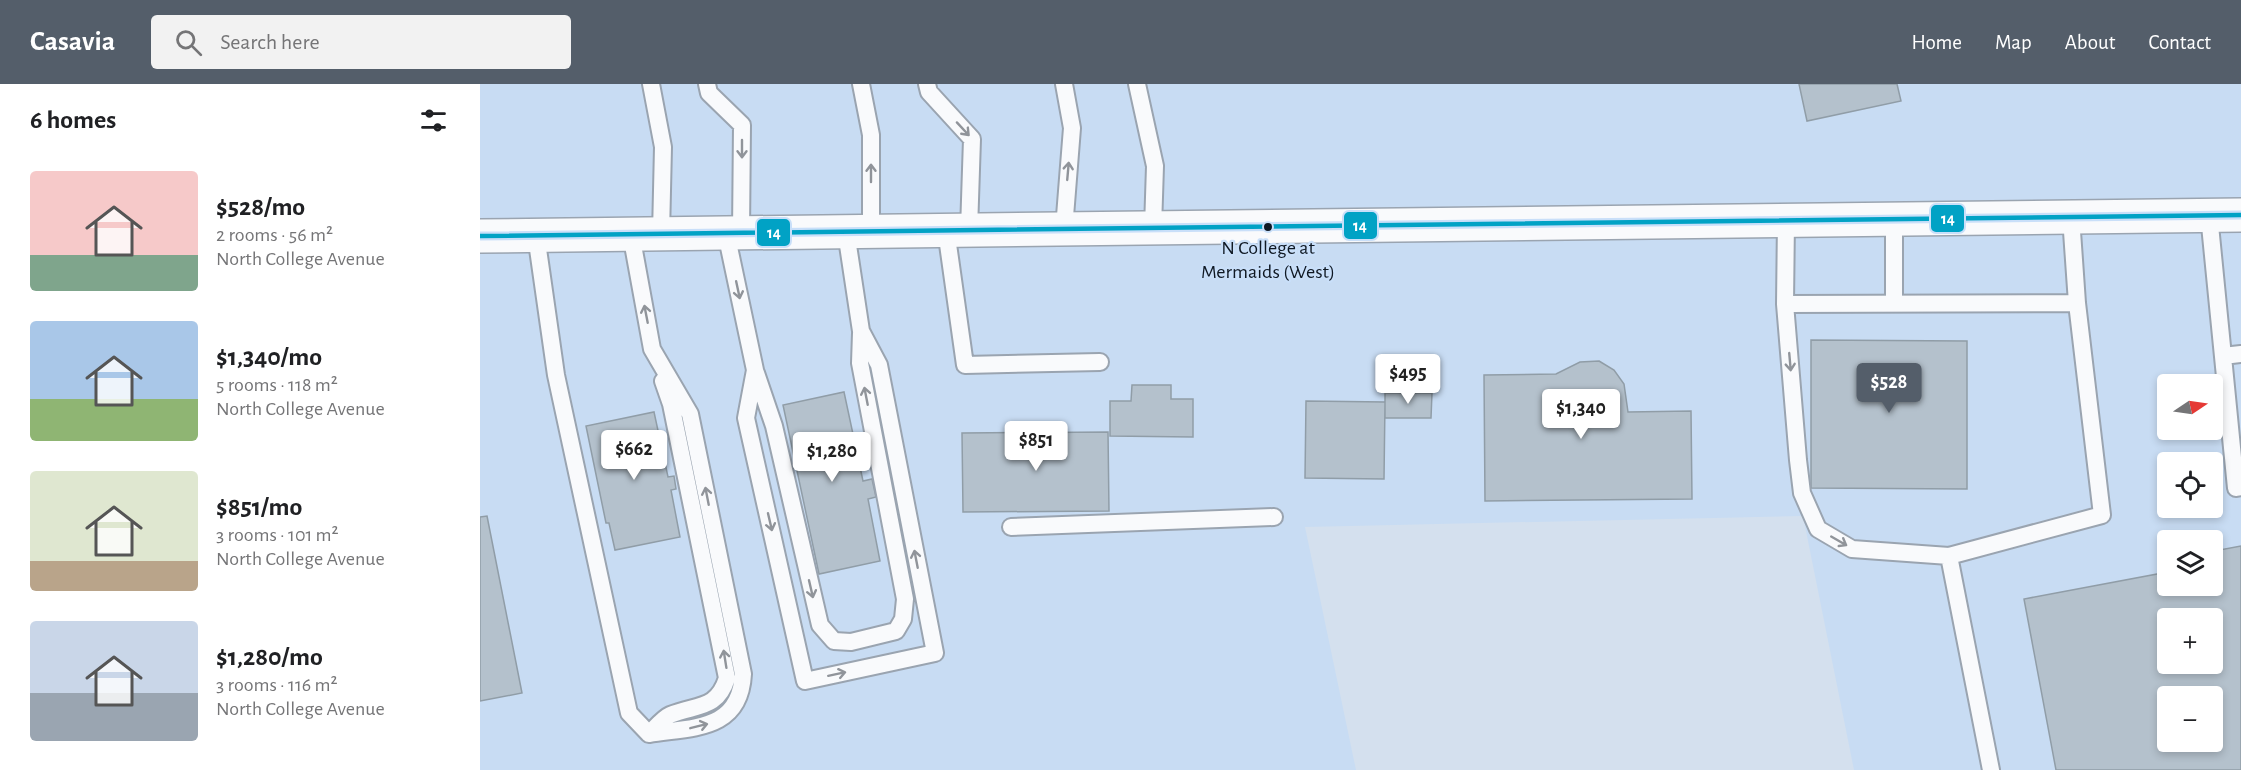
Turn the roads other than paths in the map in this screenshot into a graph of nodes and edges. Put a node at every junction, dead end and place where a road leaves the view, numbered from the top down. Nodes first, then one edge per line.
1 (651, 84) edge
2 (707, 84) edge
3 (861, 84) edge
4 (927, 84) edge
5 (1064, 84) edge
6 (1137, 84) edge
7 (2209, 215) junction
8 (2241, 215) edge
9 (2071, 217) junction
10 (1894, 219) junction
11 (1785, 220) junction
12 (1153, 228) junction
13 (1064, 229) junction
14 (958, 230) junction
15 (858, 231) junction
16 (733, 233) junction
17 (646, 234) junction
18 (480, 236) edge
19 (536, 236) junction
20 (1894, 302) junction
21 (2077, 303) junction
22 (1785, 304) junction
23 (861, 331) junction
24 (2241, 354) edge
25 (2223, 356) junction
26 (1100, 362) dead end
27 (755, 370) junction
28 (2241, 487) edge
29 (1274, 517) dead end
30 (1011, 527) dead end
31 (1949, 556) junction
32 (1991, 770) edge

1 - 17 lane
2 -> 16 lane
15 -> 3 lane
4 -> 14 lane
13 -> 5 lane
6 - 12 lane
7 - 8 main road
7 - 9 main road
7 - 25 lane
9 - 10 main road
9 - 21 lane
10 - 11 main road
10 - 20 lane
11 - 12 main road
11 - 22 lane
12 - 13 main road
13 - 14 main road
14 - 15 main road
14 - 26 lane
15 - 16 main road
15 - 23 lane
16 - 17 main road
16 -> 27 lane
17 - 19 main road
19 -> 17 lane
18 - 19 main road
20 - 21 lane
20 - 22 lane
21 - 31 lane
22 -> 31 lane
27 -> 23 lane
27 -> 23 lane
24 - 25 lane
25 - 28 lane
29 - 30 lane
31 - 32 lane

